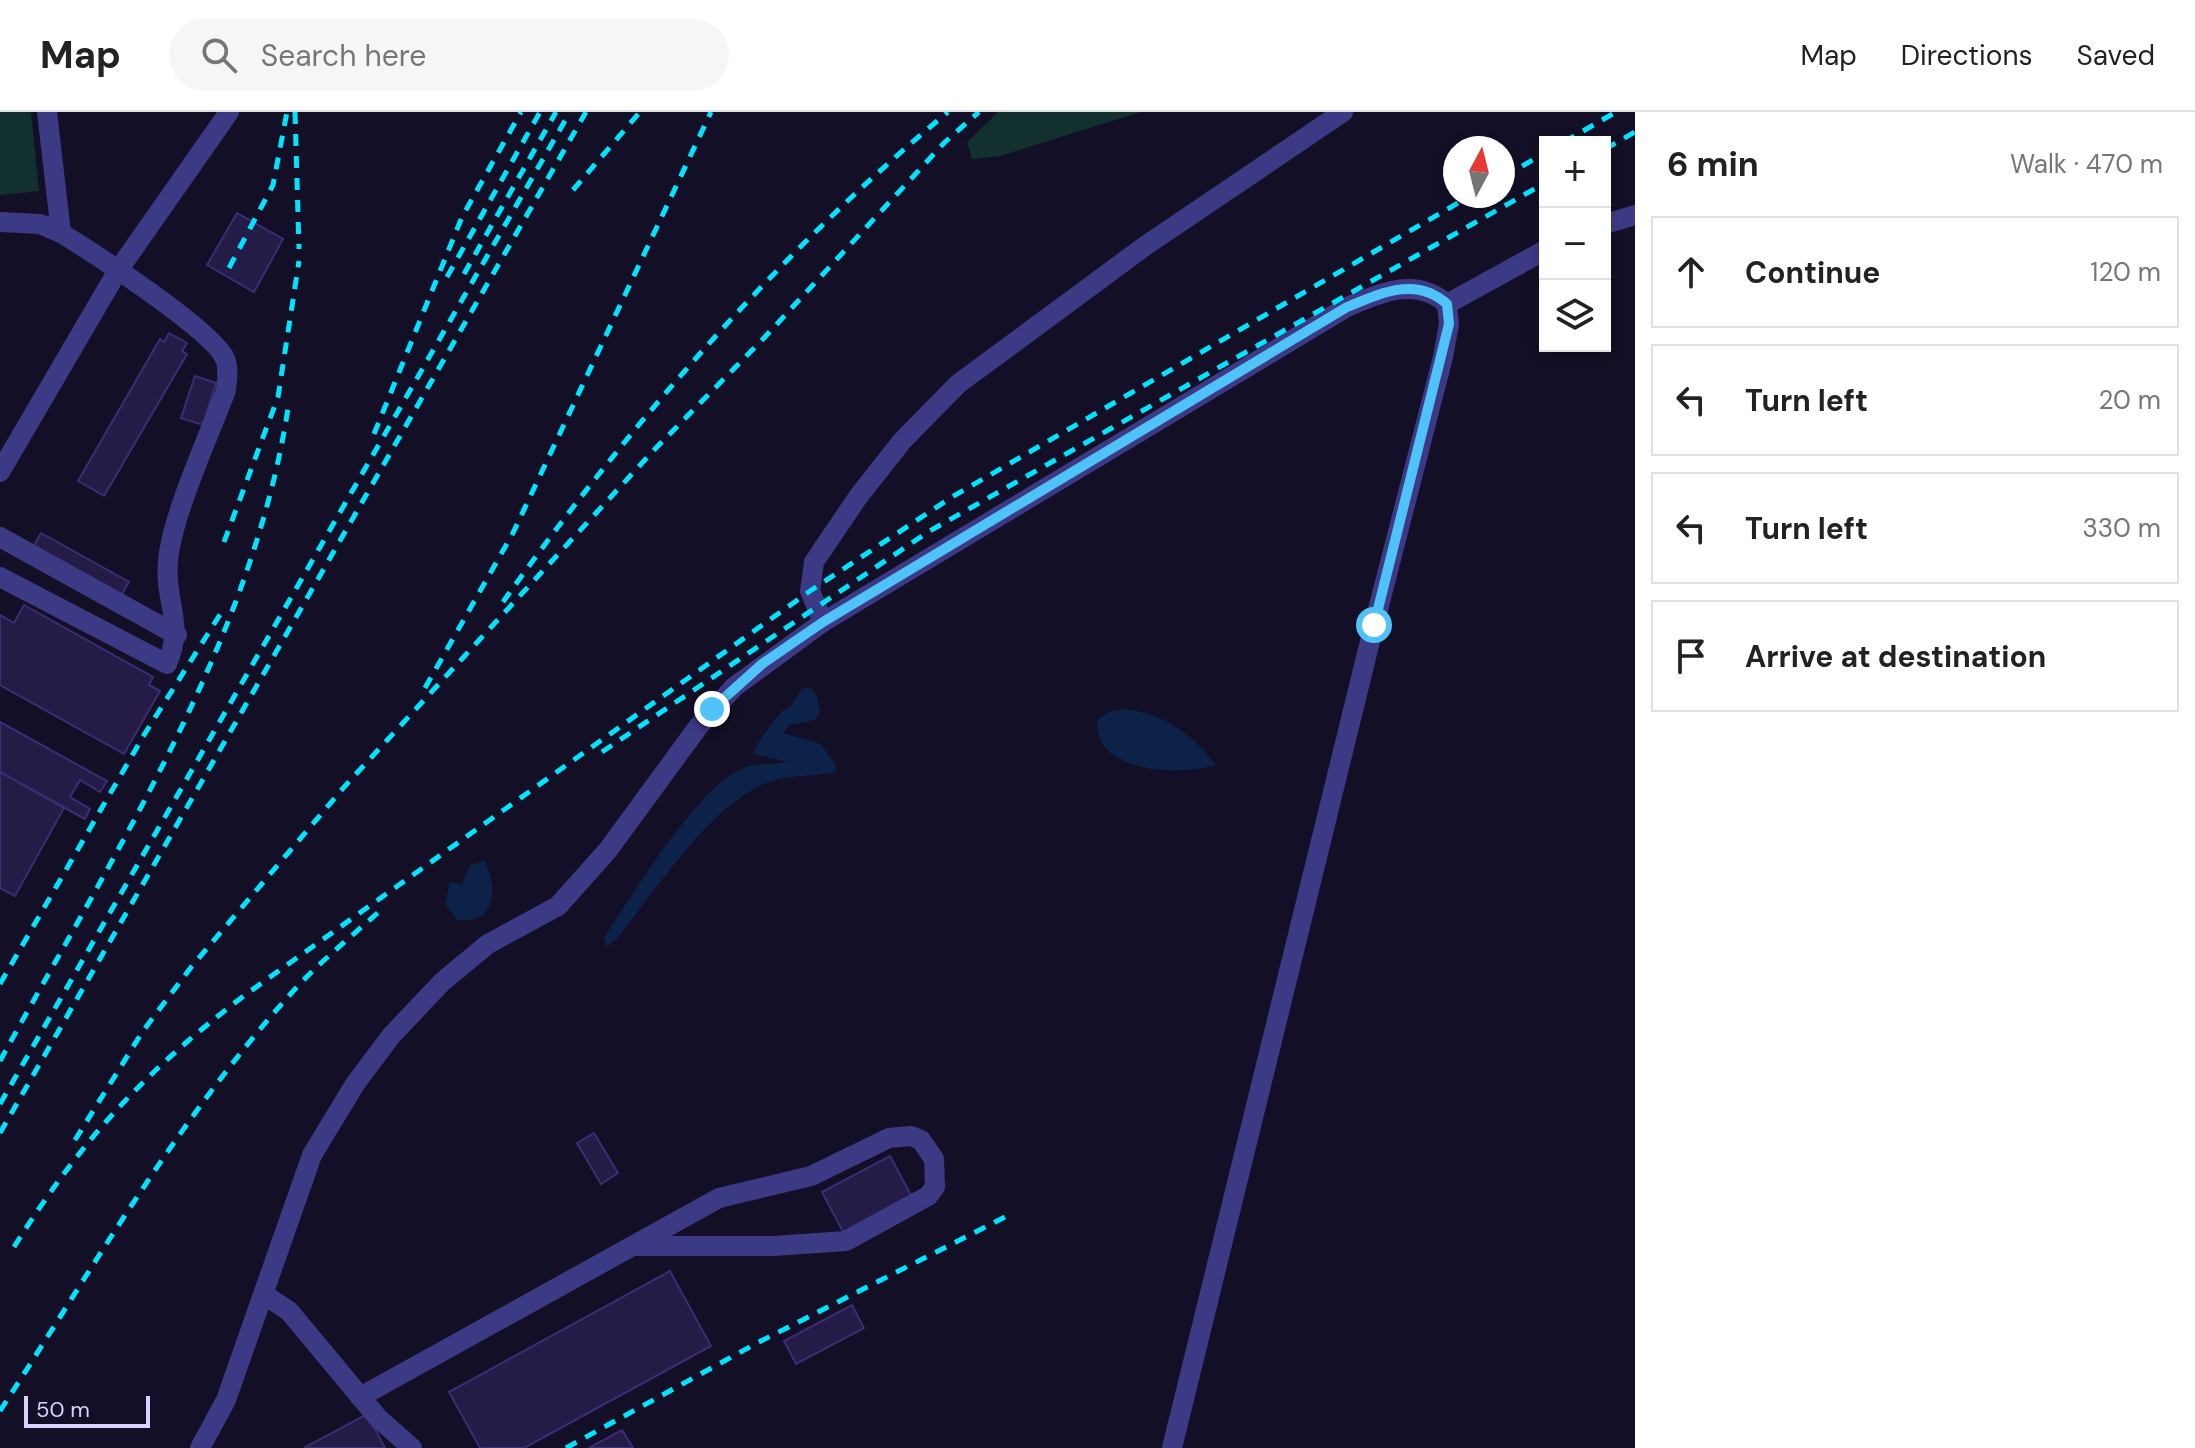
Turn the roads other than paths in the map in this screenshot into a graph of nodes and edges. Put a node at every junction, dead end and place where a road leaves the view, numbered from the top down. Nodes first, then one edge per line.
1 (47, 112) edge
2 (229, 112) edge
3 (1343, 112) edge
4 (1635, 215) edge
5 (0, 222) edge
6 (1611, 222) edge
7 (61, 233) junction
8 (1539, 253) edge
9 (117, 272) junction
10 (1447, 304) junction
11 (0, 472) edge
12 (0, 537) edge
13 (0, 577) edge
14 (823, 622) junction
15 (177, 635) junction
16 (638, 1246) junction
17 (266, 1296) junction
18 (360, 1397) junction
19 (200, 1448) edge
20 (412, 1448) edge
21 (1172, 1448) edge

1 - 7 street
2 - 9 street
3 - 14 street
4 - 6 street
5 - 7 street
7 - 9 street
8 - 10 street
9 - 11 street
9 - 15 street
10 - 14 street
10 - 21 street
12 - 15 street
13 - 15 street
14 - 17 street
16 - 16 street
16 - 18 street
17 - 18 street
17 - 19 street
18 - 20 street

